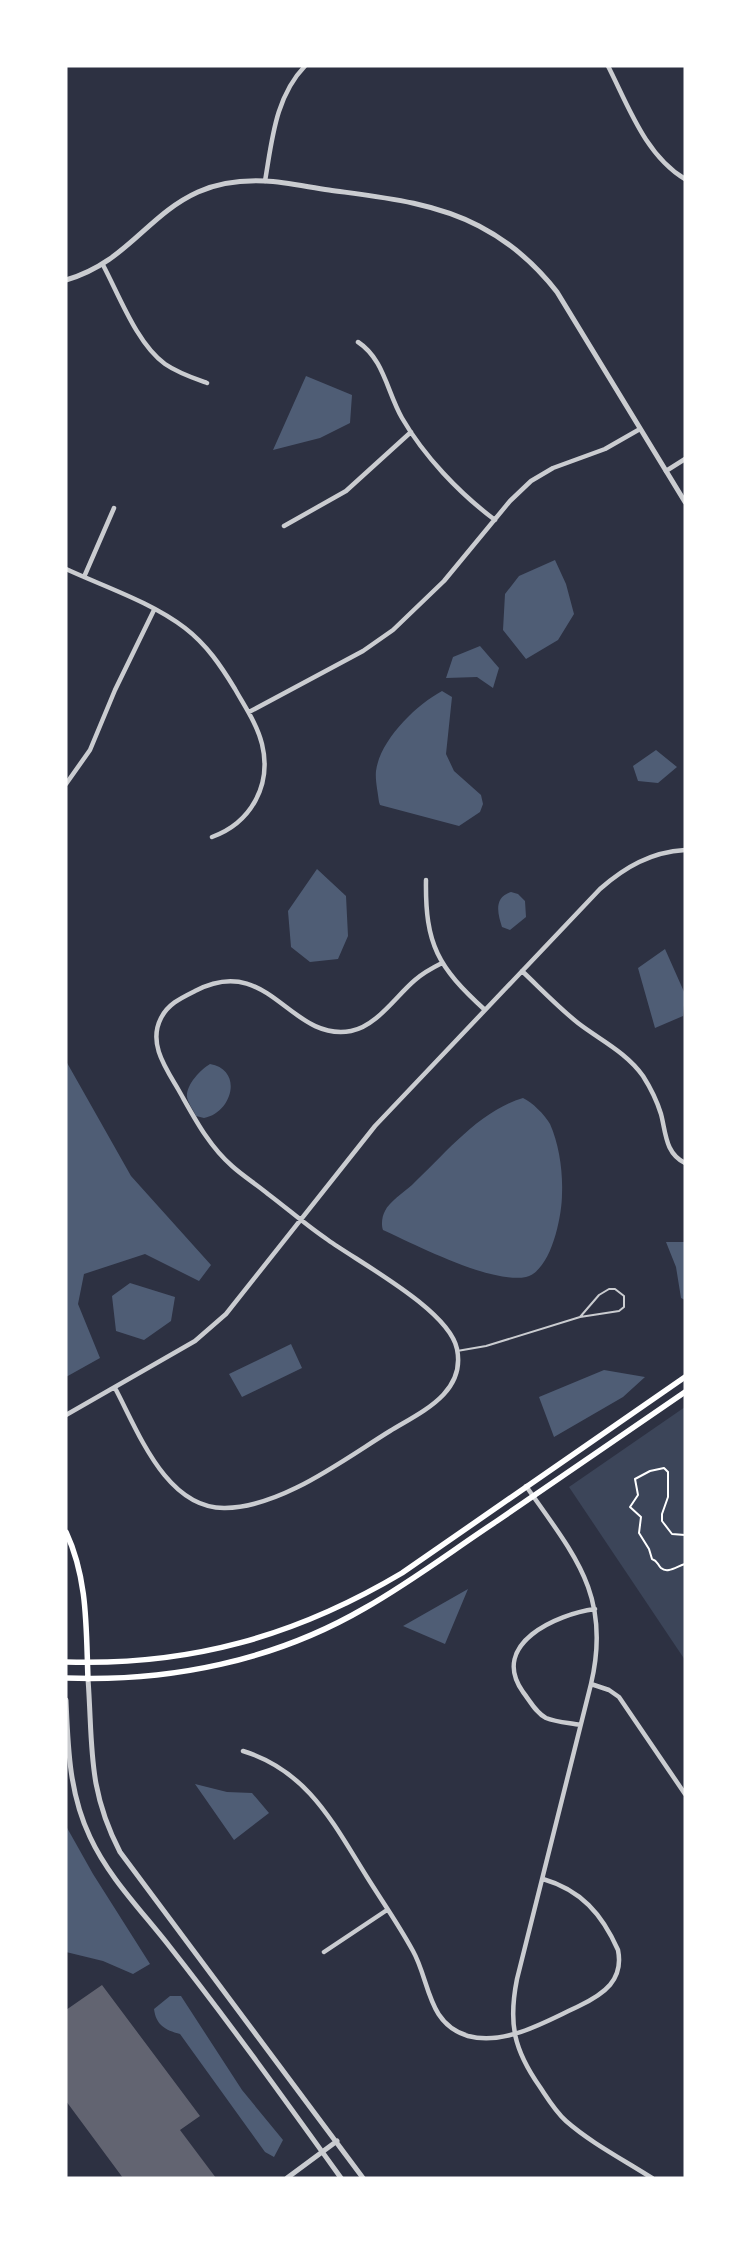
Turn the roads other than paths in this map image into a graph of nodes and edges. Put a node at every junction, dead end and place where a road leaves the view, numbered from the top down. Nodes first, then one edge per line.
1 (305, 66) edge
2 (608, 66) edge
3 (685, 179) edge
4 (265, 181) junction
5 (102, 265) junction
6 (66, 280) edge
7 (358, 342) dead end
8 (207, 383) dead end
9 (640, 429) junction
10 (411, 432) junction
11 (685, 459) edge
12 (666, 472) junction
13 (685, 502) edge
14 (114, 508) dead end
15 (494, 520) junction
16 (284, 526) dead end
17 (66, 569) edge
18 (84, 577) junction
19 (154, 610) junction
20 (249, 712) junction
21 (66, 784) edge
22 (212, 838) dead end
23 (685, 850) edge
24 (426, 880) dead end
25 (442, 963) junction
26 (522, 971) junction
27 (485, 1010) junction
28 (685, 1163) edge
29 (302, 1221) junction
30 (580, 1317) junction
31 (458, 1351) junction
32 (685, 1377) edge
33 (115, 1388) junction
34 (685, 1392) edge
35 (66, 1415) edge
36 (526, 1486) junction
37 (533, 1497) junction
38 (66, 1532) edge
39 (595, 1609) junction
40 (66, 1662) edge
41 (87, 1663) junction
42 (66, 1678) edge
43 (88, 1679) junction
44 (592, 1684) junction
45 (66, 1700) edge
46 (580, 1725) junction
47 (243, 1751) dead end
48 (685, 1794) edge
49 (543, 1880) junction
50 (387, 1910) junction
51 (324, 1952) dead end
52 (514, 2034) junction
53 (336, 2141) junction
54 (322, 2151) junction
55 (287, 2178) edge
56 (341, 2178) edge
57 (363, 2178) edge
58 (652, 2178) edge

1 - 4 street
2 - 3 street
4 - 5 street
4 - 9 street
5 - 6 street
5 - 8 street
7 - 10 street
9 - 12 street
9 - 15 street
10 - 15 street
10 - 16 street
11 - 12 street
12 - 13 street
14 - 18 street
15 - 20 street
17 - 18 street
18 - 19 street
19 - 20 street
19 - 21 street
20 - 22 street
23 - 26 street
24 - 25 street
25 - 27 street
25 - 29 street
26 - 27 street
26 - 28 street
27 - 29 street
29 - 31 street
29 - 33 street
30 - 30 lane
30 - 31 lane
31 - 33 street
32 - 36 main road
33 - 35 street
34 - 37 main road
36 - 37 street
36 - 41 main road
37 - 39 street
37 - 43 main road
38 - 41 main road
39 - 44 street
39 - 46 street
40 - 41 main road
41 - 43 main road
42 - 43 main road
43 - 53 street
44 - 46 street
44 - 48 street
45 - 54 street
46 - 49 street
47 - 50 street
49 - 52 street
49 - 52 street
50 - 51 street
50 - 52 street
52 - 58 street
53 - 54 street
53 - 57 street
54 - 55 street
54 - 56 street

